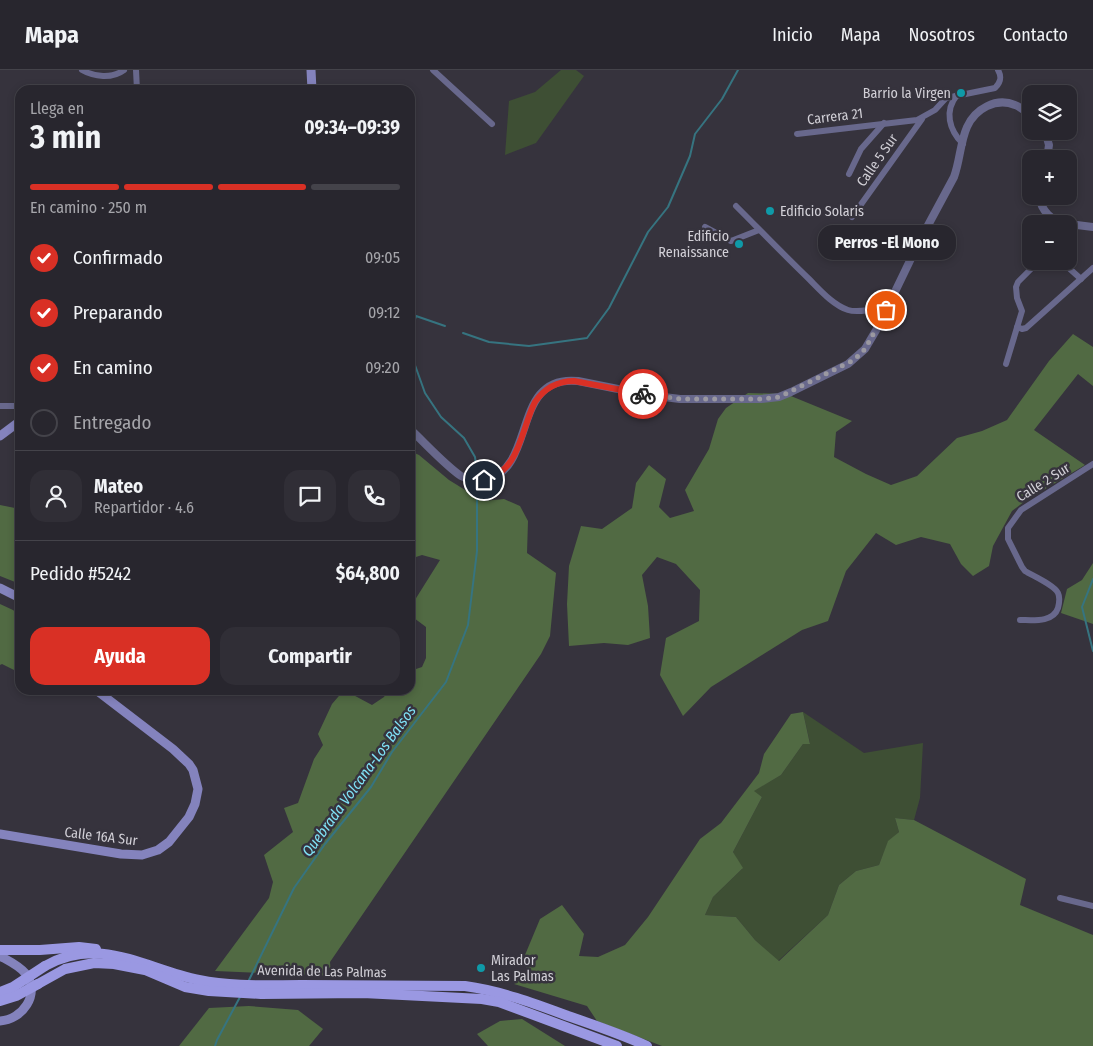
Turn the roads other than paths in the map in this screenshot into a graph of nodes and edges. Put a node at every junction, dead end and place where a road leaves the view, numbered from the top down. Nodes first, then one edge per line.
1 (82, 70) edge
2 (124, 70) edge
3 (136, 70) edge
4 (311, 70) edge
5 (433, 70) edge
6 (998, 70) edge
7 (137, 85) edge
8 (312, 85) edge
9 (957, 95) junction
10 (1022, 110) edge
11 (922, 118) junction
12 (884, 123) junction
13 (492, 124) dead end
14 (966, 128) junction
15 (953, 129) junction
16 (797, 134) dead end
17 (963, 144) junction
18 (849, 174) dead end
19 (1042, 205) edge
20 (736, 206) dead end
21 (1052, 215) edge
22 (852, 218) dead end
23 (1077, 226) edge
24 (705, 227) dead end
25 (1093, 228) edge
26 (759, 230) junction
27 (1093, 268) edge
28 (1030, 270) edge
29 (1072, 270) edge
30 (1081, 279) junction
31 (886, 310) junction
32 (1017, 327) junction
33 (1006, 364) dead end
34 (0, 406) edge
35 (15, 406) edge
36 (15, 425) edge
37 (415, 434) edge
38 (0, 436) edge
39 (1093, 464) edge
40 (0, 588) edge
41 (15, 596) edge
42 (1020, 620) dead end
43 (103, 695) edge
44 (0, 834) edge
45 (1060, 898) dead end
46 (1093, 906) edge
47 (0, 950) edge
48 (109, 954) junction
49 (0, 956) edge
50 (238, 989) junction
51 (261, 989) junction
52 (0, 992) edge
53 (0, 1001) edge
54 (0, 1020) edge
55 (617, 1046) edge
56 (647, 1046) edge

1 - 2 street
3 - 7 street
4 - 8 main road
5 - 13 street
6 - 9 street
9 - 11 street, Carrera 21
9 - 15 street
10 - 14 street
11 - 12 street, Carrera 21
11 - 22 street, Calle 5 Sur
12 - 16 street, Carrera 21
12 - 18 street
14 - 15 street
14 - 17 street
15 - 17 street
17 - 31 street
19 - 21 street
20 - 26 street
23 - 25 street
24 - 26 street
26 - 31 street
27 - 30 street
28 - 32 street
29 - 30 street
30 - 32 street
31 - 37 street
32 - 33 street
34 - 35 street
36 - 38 main road
39 - 42 street, Calle 2 Sur
40 - 41 main road
43 - 44 main road, Calle 16A Sur
45 - 46 street
47 - 48 main road
48 - 50 main road, Avenida de Las Palmas
48 - 52 main road, Avenida de Las Palmas, bridge
49 - 54 main road
50 - 51 main road, Avenida de Las Palmas
50 - 53 main road, Avenida de Las Palmas, bridge
51 - 55 main road, Avenida de Las Palmas
51 - 56 main road, Avenida de Las Palmas

